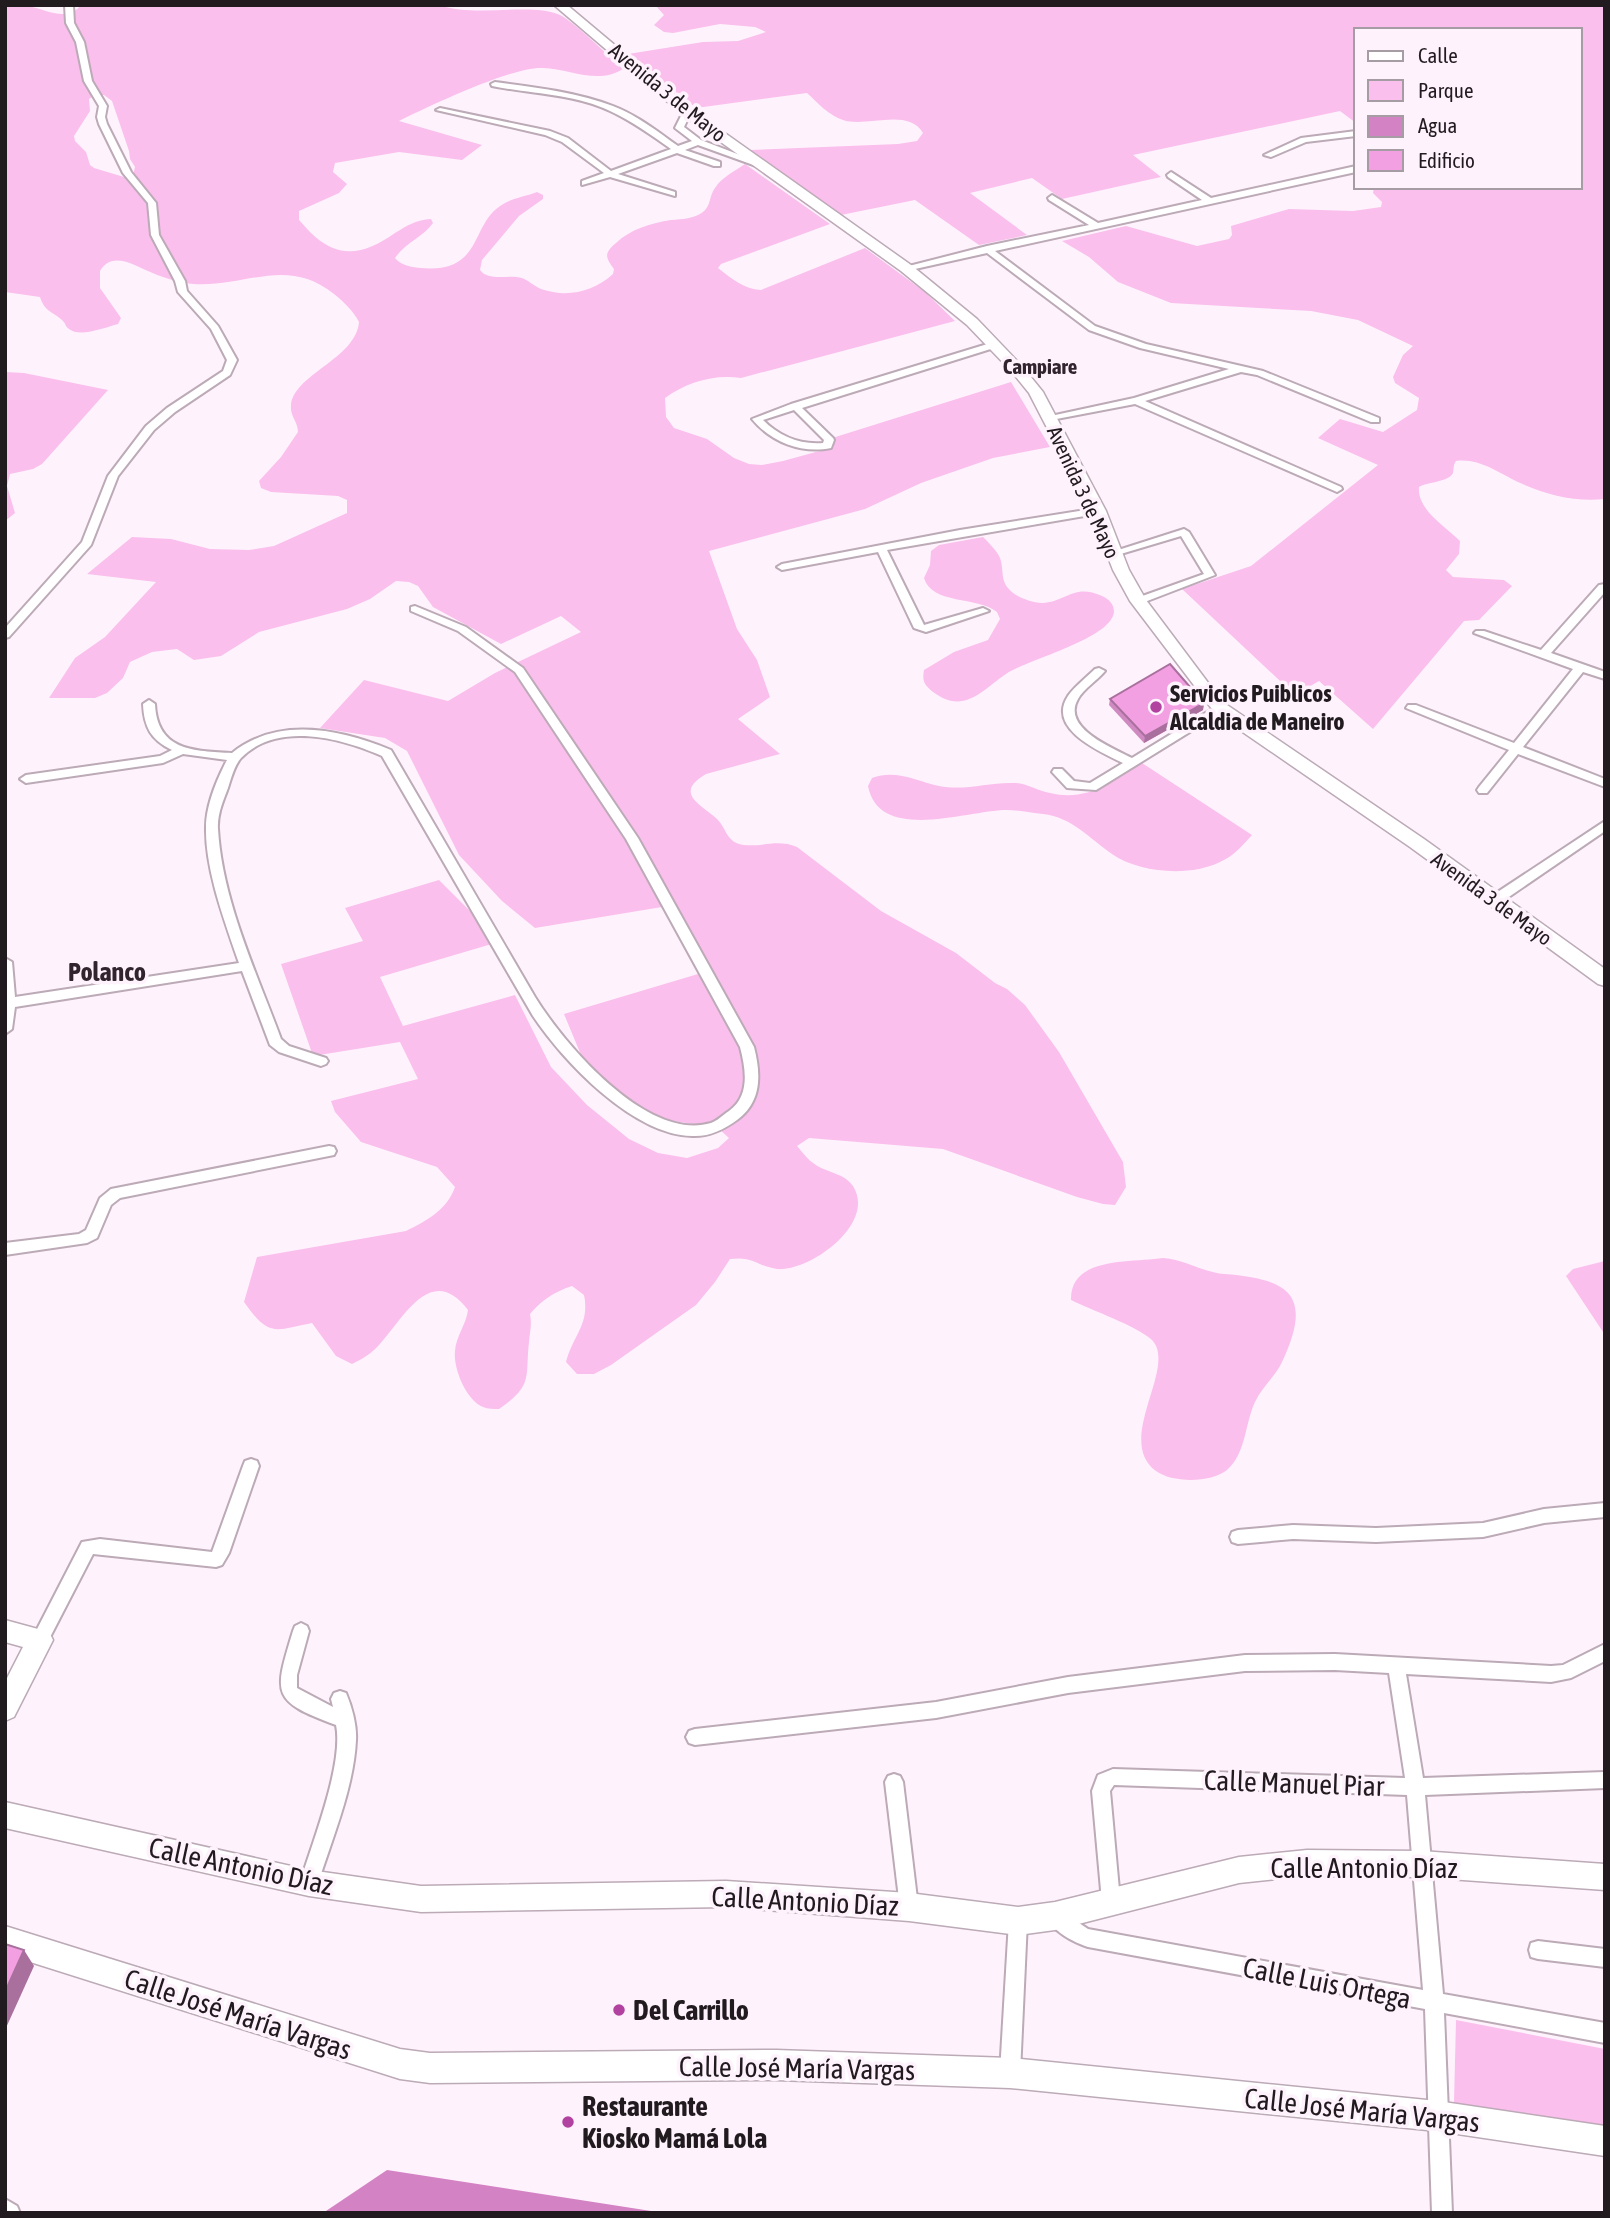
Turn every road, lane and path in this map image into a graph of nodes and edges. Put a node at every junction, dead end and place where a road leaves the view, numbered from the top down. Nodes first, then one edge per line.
1 (69, 5) edge
2 (560, 5) edge
3 (495, 84) dead end
4 (440, 110) dead end
5 (687, 113) junction
6 (1354, 134) edge
7 (698, 142) junction
8 (678, 150) junction
9 (1268, 155) dead end
10 (717, 164) dead end
11 (764, 165) junction
12 (1354, 169) edge
13 (610, 174) junction
14 (1171, 175) dead end
15 (585, 183) dead end
16 (672, 194) dead end
17 (1052, 198) dead end
18 (1209, 201) junction
19 (1096, 226) junction
20 (987, 249) junction
21 (906, 268) junction
22 (994, 345) junction
23 (1243, 368) junction
24 (1136, 401) junction
25 (795, 406) junction
26 (1050, 419) junction
27 (1375, 420) dead end
28 (1337, 489) dead end
29 (1098, 511) junction
30 (881, 548) junction
31 (1114, 553) junction
32 (782, 567) dead end
33 (1603, 587) edge
34 (1138, 601) junction
35 (415, 609) dead end
36 (984, 611) dead end
37 (1480, 633) dead end
38 (5, 635) edge
39 (1543, 655) junction
40 (1580, 667) junction
41 (1099, 671) dead end
42 (1605, 676) edge
43 (149, 704) dead end
44 (1221, 709) junction
45 (1412, 709) dead end
46 (1516, 748) junction
47 (180, 751) junction
48 (234, 757) junction
49 (1133, 763) junction
50 (1058, 772) dead end
51 (26, 779) dead end
52 (1605, 783) edge
53 (1483, 790) dead end
54 (1605, 825) edge
55 (1495, 900) junction
56 (5, 962) edge
57 (248, 966) junction
58 (1605, 979) edge
59 (9, 1003) junction
60 (5, 1029) edge
61 (321, 1061) dead end
62 (329, 1151) dead end
63 (5, 1249) edge
64 (251, 1466) dead end
65 (1605, 1510) edge
66 (1238, 1537) dead end
67 (5, 1631) edge
68 (302, 1631) dead end
69 (40, 1640) junction
70 (1605, 1652) edge
71 (1396, 1665) junction
72 (340, 1699) dead end
73 (5, 1709) edge
74 (346, 1720) junction
75 (695, 1737) dead end
76 (1605, 1780) edge
77 (894, 1782) dead end
78 (1416, 1787) junction
79 (5, 1815) edge
80 (1421, 1864) junction
81 (1605, 1877) edge
82 (309, 1883) junction
83 (1111, 1901) junction
84 (909, 1907) junction
85 (1055, 1916) junction
86 (1018, 1921) junction
87 (5, 1940) edge
88 (1538, 1950) dead end
89 (1605, 1958) edge
90 (1434, 2003) junction
91 (1605, 2033) edge
92 (1010, 2073) junction
93 (1437, 2116) junction
94 (1605, 2141) edge
95 (5, 2209) edge
96 (10, 2213) edge
97 (1442, 2213) edge

1 - 38 street
2 - 5 street, Avenida 3 de Mayo
3 - 8 street
4 - 13 street
5 - 7 street
5 - 11 street, Avenida 3 de Mayo
6 - 9 street
7 - 8 street
7 - 11 street
8 - 10 street
8 - 13 street
11 - 21 street, Avenida 3 de Mayo
12 - 18 street
13 - 15 street
13 - 16 street
14 - 18 street
17 - 19 street
18 - 19 street
19 - 20 street
20 - 21 street
20 - 23 street
21 - 22 street, Avenida 3 de Mayo
22 - 25 street
22 - 26 street, Avenida 3 de Mayo
23 - 24 street
23 - 27 street
24 - 26 street
24 - 28 street
25 - 25 street
26 - 29 street, Avenida 3 de Mayo
29 - 30 street
29 - 31 street, Avenida 3 de Mayo
30 - 32 street
30 - 36 street
31 - 34 street, Avenida 3 de Mayo
31 - 34 street
33 - 39 street
34 - 44 street, Avenida 3 de Mayo
35 - 48 street
37 - 39 street
39 - 40 street
40 - 42 street
40 - 46 street
41 - 49 street
43 - 47 street
44 - 49 street
44 - 55 street, Avenida 3 de Mayo
45 - 46 street
46 - 52 street
46 - 53 street
47 - 48 street
47 - 51 street
48 - 57 street
49 - 50 street
54 - 55 street
55 - 58 street, Avenida 3 de Mayo
56 - 59 street
57 - 59 street
57 - 61 street
59 - 60 street
62 - 63 street
64 - 69 street
65 - 66 street
67 - 69 street
68 - 74 street
69 - 73 street
70 - 71 street
71 - 75 street
71 - 78 street
72 - 74 street
74 - 82 street
76 - 78 street, Calle Manuel Piar
77 - 84 street
78 - 80 street
78 - 83 street, Calle Manuel Piar
79 - 82 street, Calle Antonio Díaz
80 - 81 street, Calle Antonio Díaz
80 - 83 street, Calle Antonio Díaz
80 - 90 street
82 - 84 street, Calle Antonio Díaz
83 - 85 street, Calle Antonio Díaz
84 - 86 street, Calle Antonio Díaz
85 - 86 street, Calle Antonio Díaz
85 - 90 street, Calle Luis Ortega
86 - 92 street
87 - 92 street, Calle José María Vargas
88 - 89 street
90 - 91 street, Calle Luis Ortega
90 - 93 street
92 - 93 street, Calle José María Vargas
93 - 94 street, Calle José María Vargas
93 - 97 street
95 - 96 street

